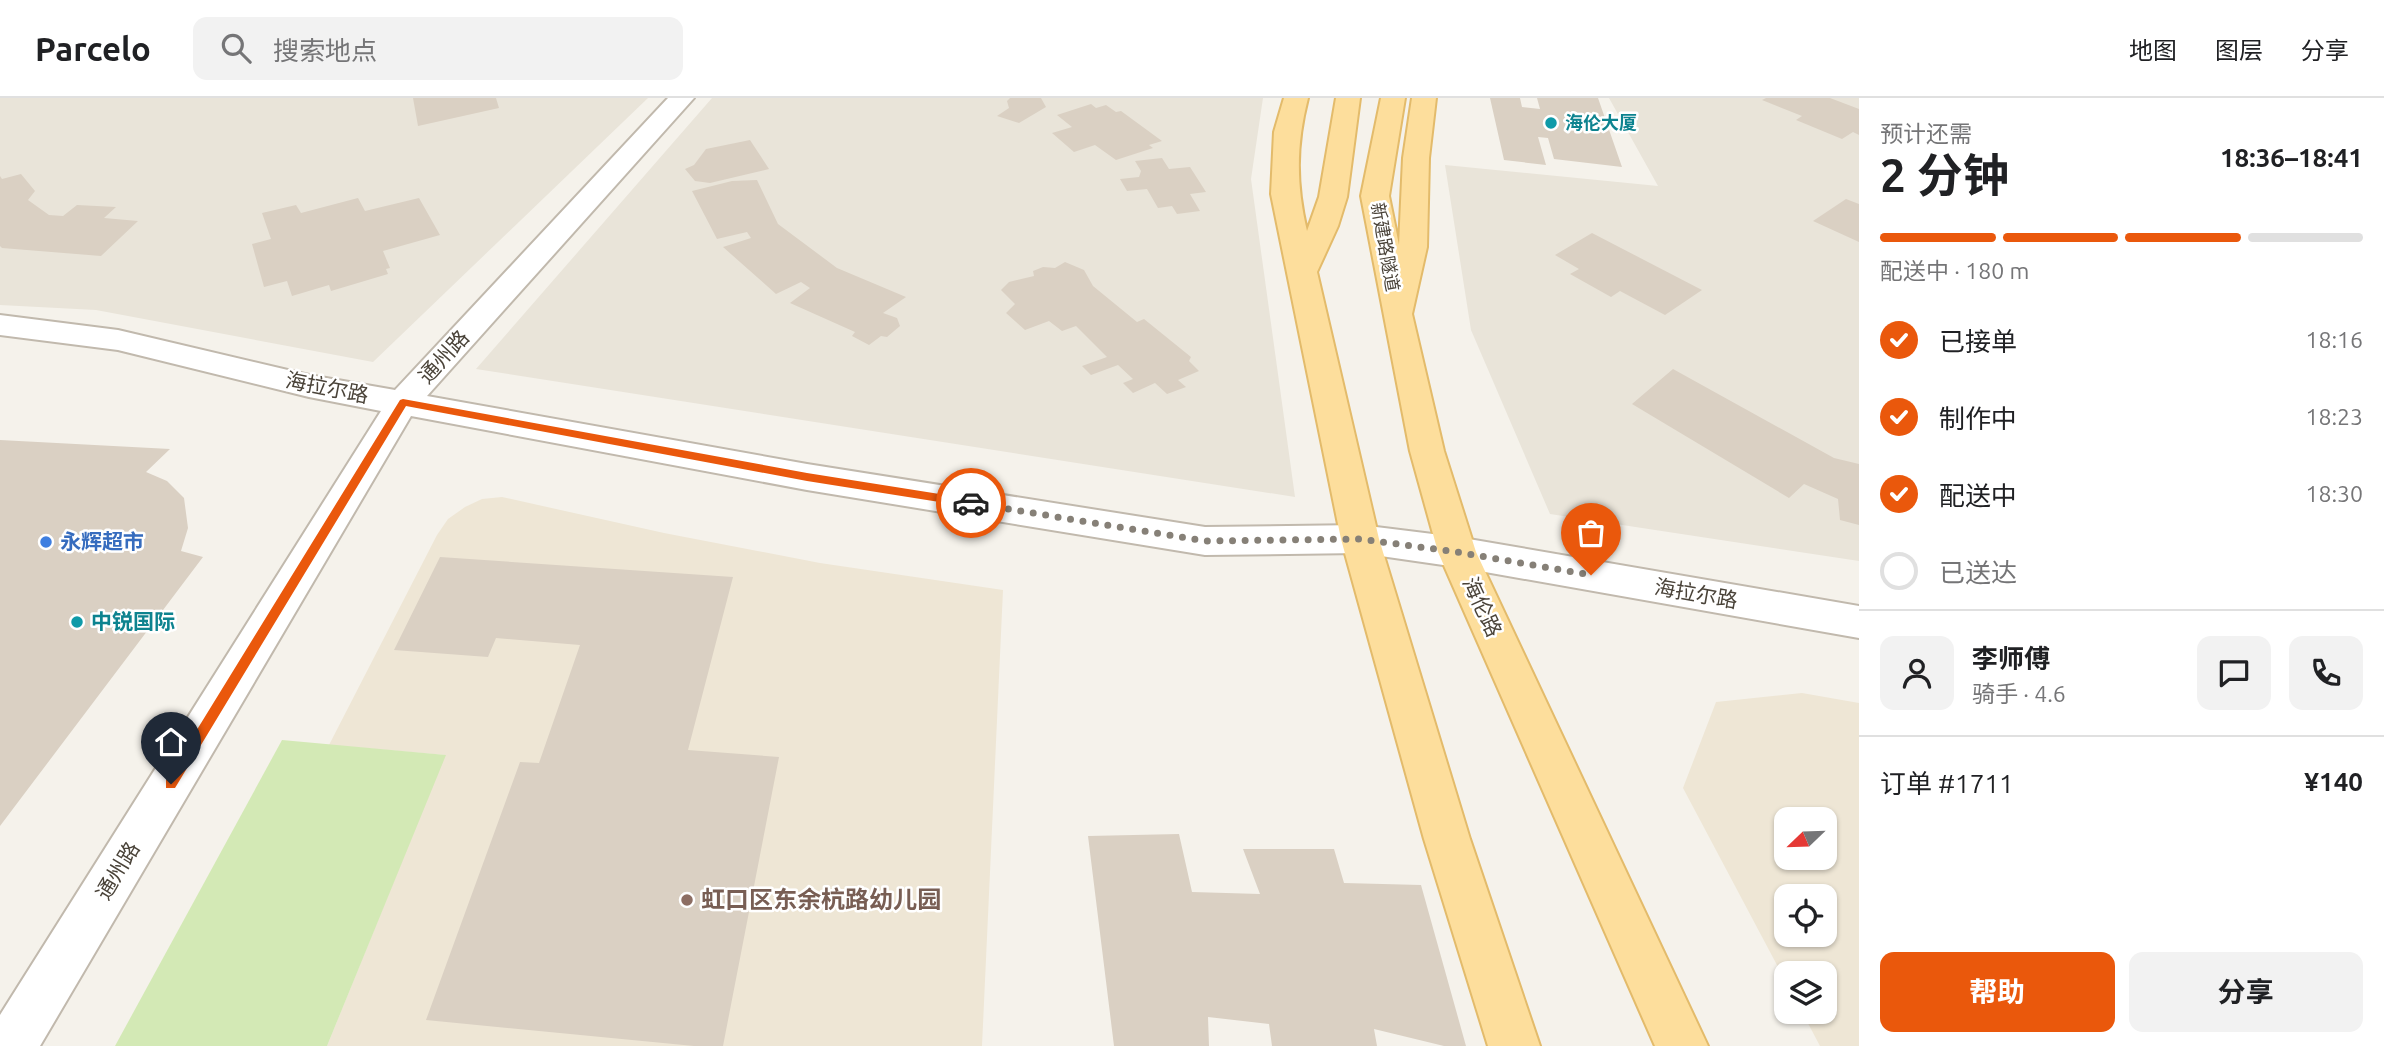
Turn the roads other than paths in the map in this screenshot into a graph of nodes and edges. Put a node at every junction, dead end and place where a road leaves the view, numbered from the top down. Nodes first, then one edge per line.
1 (682, 98) edge
2 (1296, 98) edge
3 (1348, 98) edge
4 (1392, 98) edge
5 (1424, 98) edge
6 (1301, 274) junction
7 (1397, 314) junction
8 (0, 325) edge
9 (403, 402) junction
10 (1360, 539) junction
11 (1457, 552) junction
12 (1859, 622) edge
13 (11, 1046) edge
14 (1514, 1046) edge
15 (1682, 1046) edge

1 - 9 street, 通州路
2 - 6 main road
3 - 6 main road
4 - 7 main road, 新建路隧道
5 - 7 main road, 海伦路
6 - 10 main road
7 - 11 main road, 海伦路
8 - 9 street, 海拉尔路
9 - 10 street, 海拉尔路
9 - 13 street, 通州路
10 - 11 street, 海拉尔路
10 - 14 main road
11 - 12 street, 海拉尔路
11 - 15 main road, 海伦路

